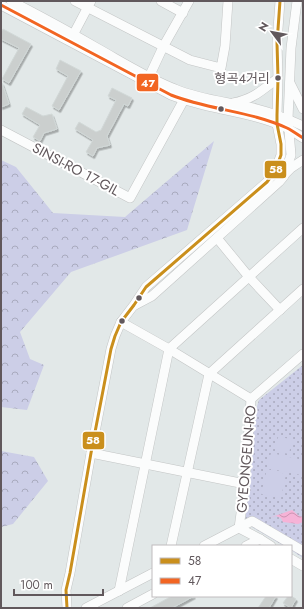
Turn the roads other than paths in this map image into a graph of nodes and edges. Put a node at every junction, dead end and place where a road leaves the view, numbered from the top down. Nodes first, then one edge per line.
1 (75, 1) edge
2 (161, 1) edge
3 (189, 1) edge
4 (228, 1) edge
5 (280, 1) edge
6 (297, 1) edge
7 (13, 2) edge
8 (89, 4) edge
9 (1, 5) edge
10 (183, 13) junction
11 (72, 38) junction
12 (163, 47) junction
13 (149, 77) junction
14 (278, 78) junction
15 (290, 82) junction
16 (186, 97) junction
17 (229, 104) junction
18 (303, 109) edge
19 (277, 115) junction
20 (278, 124) junction
21 (288, 124) junction
22 (303, 126) edge
23 (1, 130) edge
24 (303, 138) edge
25 (286, 145) junction
26 (303, 160) edge
27 (284, 176) junction
28 (303, 228) edge
29 (217, 238) junction
30 (249, 277) junction
31 (303, 289) edge
32 (134, 305) junction
33 (280, 310) junction
34 (121, 322) junction
35 (169, 349) junction
36 (303, 354) edge
37 (209, 374) junction
38 (251, 400) junction
39 (91, 453) junction
40 (145, 464) junction
41 (188, 473) junction
42 (245, 484) junction
43 (239, 528) junction
44 (260, 539) junction
45 (171, 545) edge
46 (206, 545) edge
47 (248, 545) edge
48 (269, 545) edge
49 (303, 551) edge
50 (292, 560) edge
51 (303, 566) edge
52 (152, 574) edge
53 (119, 591) junction
54 (152, 595) edge
55 (67, 608) edge
56 (86, 608) edge
57 (127, 608) edge

1 - 8 street
2 - 10 street
3 - 10 street
4 - 12 street
5 - 14 street
6 - 15 street
7 - 11 street
8 - 11 street
8 - 12 street
9 - 11 street
10 - 12 street
11 - 13 street
11 - 16 street
12 - 13 street
13 - 16 street
14 - 17 street
14 - 19 street
15 - 18 street
15 - 21 street
16 - 17 street
16 - 20 street
16 - 23 street, SINSI-RO 17-GIL
17 - 19 street
19 - 20 street
19 - 21 street
20 - 21 street
20 - 25 street
21 - 22 street
21 - 24 street
21 - 25 street
25 - 27 street
25 - 32 street
26 - 27 street
27 - 29 street
28 - 30 street
29 - 30 street
29 - 32 street
30 - 33 street
30 - 35 street
31 - 33 street
32 - 34 street
33 - 37 street
34 - 35 street
34 - 39 street
35 - 37 street
35 - 40 street
36 - 38 street, GYEONGEUN-RO
37 - 38 street
37 - 41 street
38 - 42 street, GYEONGEUN-RO
39 - 40 street
39 - 55 street
40 - 41 street
40 - 53 street
41 - 42 street
41 - 45 street
42 - 43 street, GYEONGEUN-RO
43 - 44 street, GYEONGEUN-RO
43 - 46 street
43 - 49 street
44 - 47 street
44 - 48 street, GYEONGEUN-RO
50 - 51 street
52 - 53 street
53 - 56 street
54 - 57 street

